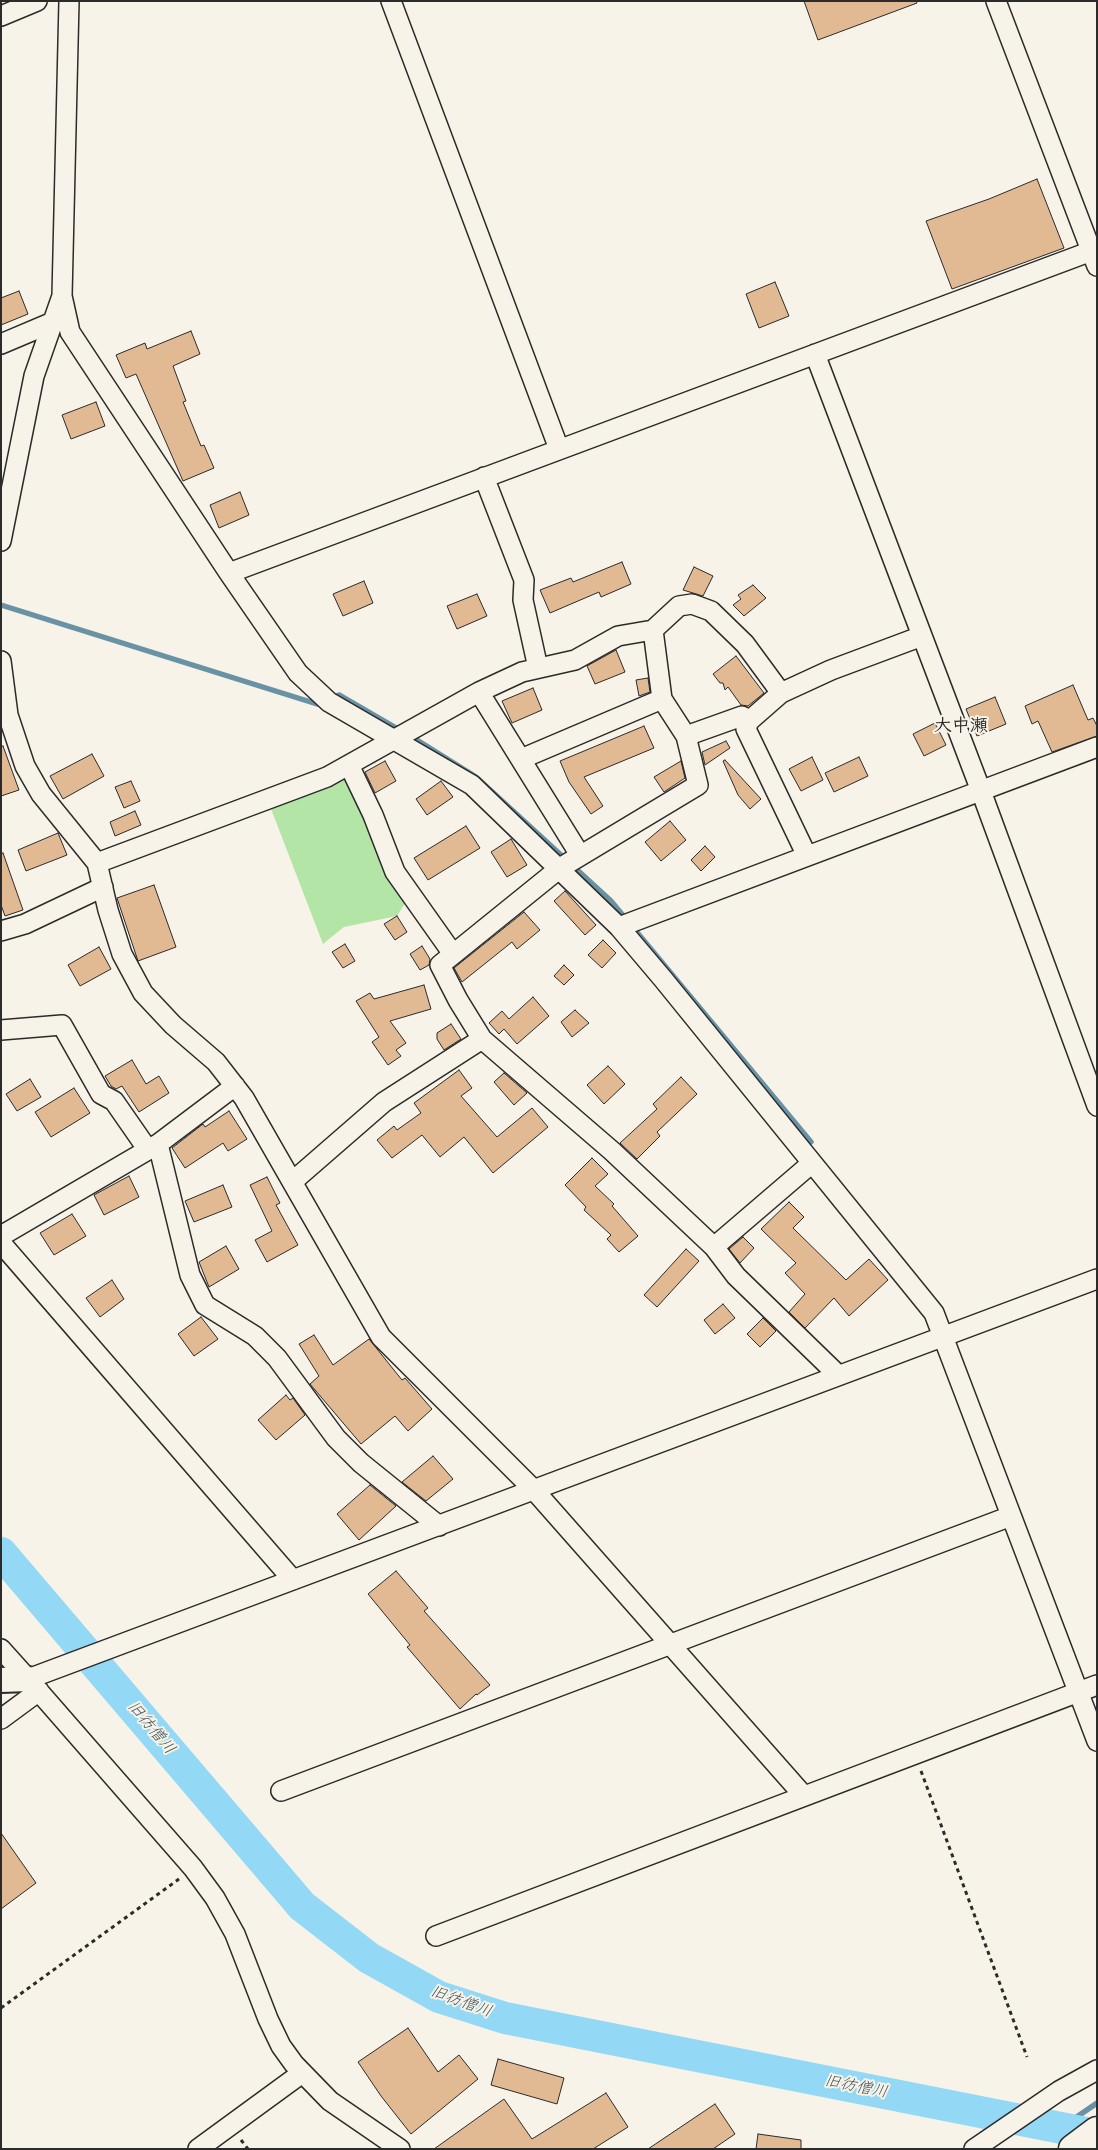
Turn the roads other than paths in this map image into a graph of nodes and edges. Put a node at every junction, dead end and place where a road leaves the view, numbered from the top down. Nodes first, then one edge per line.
1 (37, 1) edge
2 (69, 1) edge
3 (391, 1) edge
4 (996, 1) edge
5 (1, 16) edge
6 (1095, 255) edge
7 (62, 296) junction
8 (53, 322) junction
9 (1, 344) edge
10 (815, 354) junction
11 (559, 449) junction
12 (484, 477) junction
13 (1, 541) edge
14 (229, 573) junction
15 (653, 630) junction
16 (922, 636) junction
17 (1, 661) edge
18 (538, 668) junction
19 (479, 692) junction
20 (781, 693) junction
21 (662, 699) junction
22 (5, 716) edge
23 (749, 721) junction
24 (686, 736) junction
25 (396, 740) junction
26 (1097, 747) edge
27 (521, 760) junction
28 (349, 765) junction
29 (981, 791) junction
30 (580, 854) junction
31 (807, 856) junction
32 (97, 863) junction
33 (560, 868) junction
34 (102, 887) junction
35 (618, 927) junction
36 (1, 931) edge
37 (453, 954) junction
38 (1, 1030) edge
39 (482, 1039) junction
40 (235, 1086) junction
41 (1097, 1106) edge
42 (153, 1147) junction
43 (812, 1163) junction
44 (292, 1182) junction
45 (1, 1236) edge
46 (1, 1243) edge
47 (714, 1247) junction
48 (1097, 1279) edge
49 (943, 1335) junction
50 (838, 1375) junction
51 (534, 1490) junction
52 (1011, 1516) junction
53 (439, 1526) junction
54 (294, 1580) junction
55 (671, 1644) junction
56 (1, 1649) edge
57 (1, 1680) edge
58 (33, 1685) junction
59 (1097, 1685) edge
60 (1078, 1692) junction
61 (1, 1719) edge
62 (1097, 1741) edge
63 (281, 1791) dead end
64 (804, 1796) junction
65 (436, 1936) dead end
66 (1097, 2070) edge
67 (302, 2073) junction
68 (1097, 2131) edge
69 (198, 2149) edge
70 (400, 2149) edge
71 (974, 2149) edge
72 (1073, 2149) edge

1 - 5 street
2 - 7 street
3 - 11 street
4 - 6 street
6 - 10 street
7 - 8 street
7 - 14 street
8 - 9 street
8 - 13 street
10 - 11 street
10 - 16 street
11 - 12 street
12 - 14 street
12 - 18 street
14 - 25 street
15 - 18 street
15 - 20 street
15 - 21 street
16 - 20 street
16 - 29 street
17 - 22 street
18 - 19 street
19 - 25 street
19 - 27 street
20 - 23 street
21 - 24 street
21 - 27 street
22 - 32 street
23 - 24 street
23 - 31 street
24 - 30 street
25 - 28 street
25 - 33 street
26 - 29 street
27 - 30 street
28 - 32 street
28 - 37 street
29 - 31 street
29 - 41 street
30 - 33 street
31 - 35 street
32 - 34 street
33 - 35 street
33 - 37 street
34 - 36 street
34 - 40 street
35 - 43 street
37 - 39 street
38 - 42 street
39 - 44 street
39 - 47 street
40 - 42 street
40 - 44 street
42 - 45 street
42 - 53 street
43 - 47 street
43 - 49 street
44 - 51 street
46 - 54 street
47 - 50 street
48 - 49 street
49 - 50 street
49 - 52 street
50 - 51 street
51 - 53 street
51 - 55 street
52 - 55 street
52 - 60 street
53 - 54 street
54 - 58 street
55 - 63 street
55 - 64 street
56 - 58 street
57 - 58 street
58 - 61 street
58 - 67 street
59 - 60 street
60 - 62 street
60 - 64 street
64 - 65 street
66 - 71 street
67 - 69 street
67 - 70 street
68 - 72 highway

